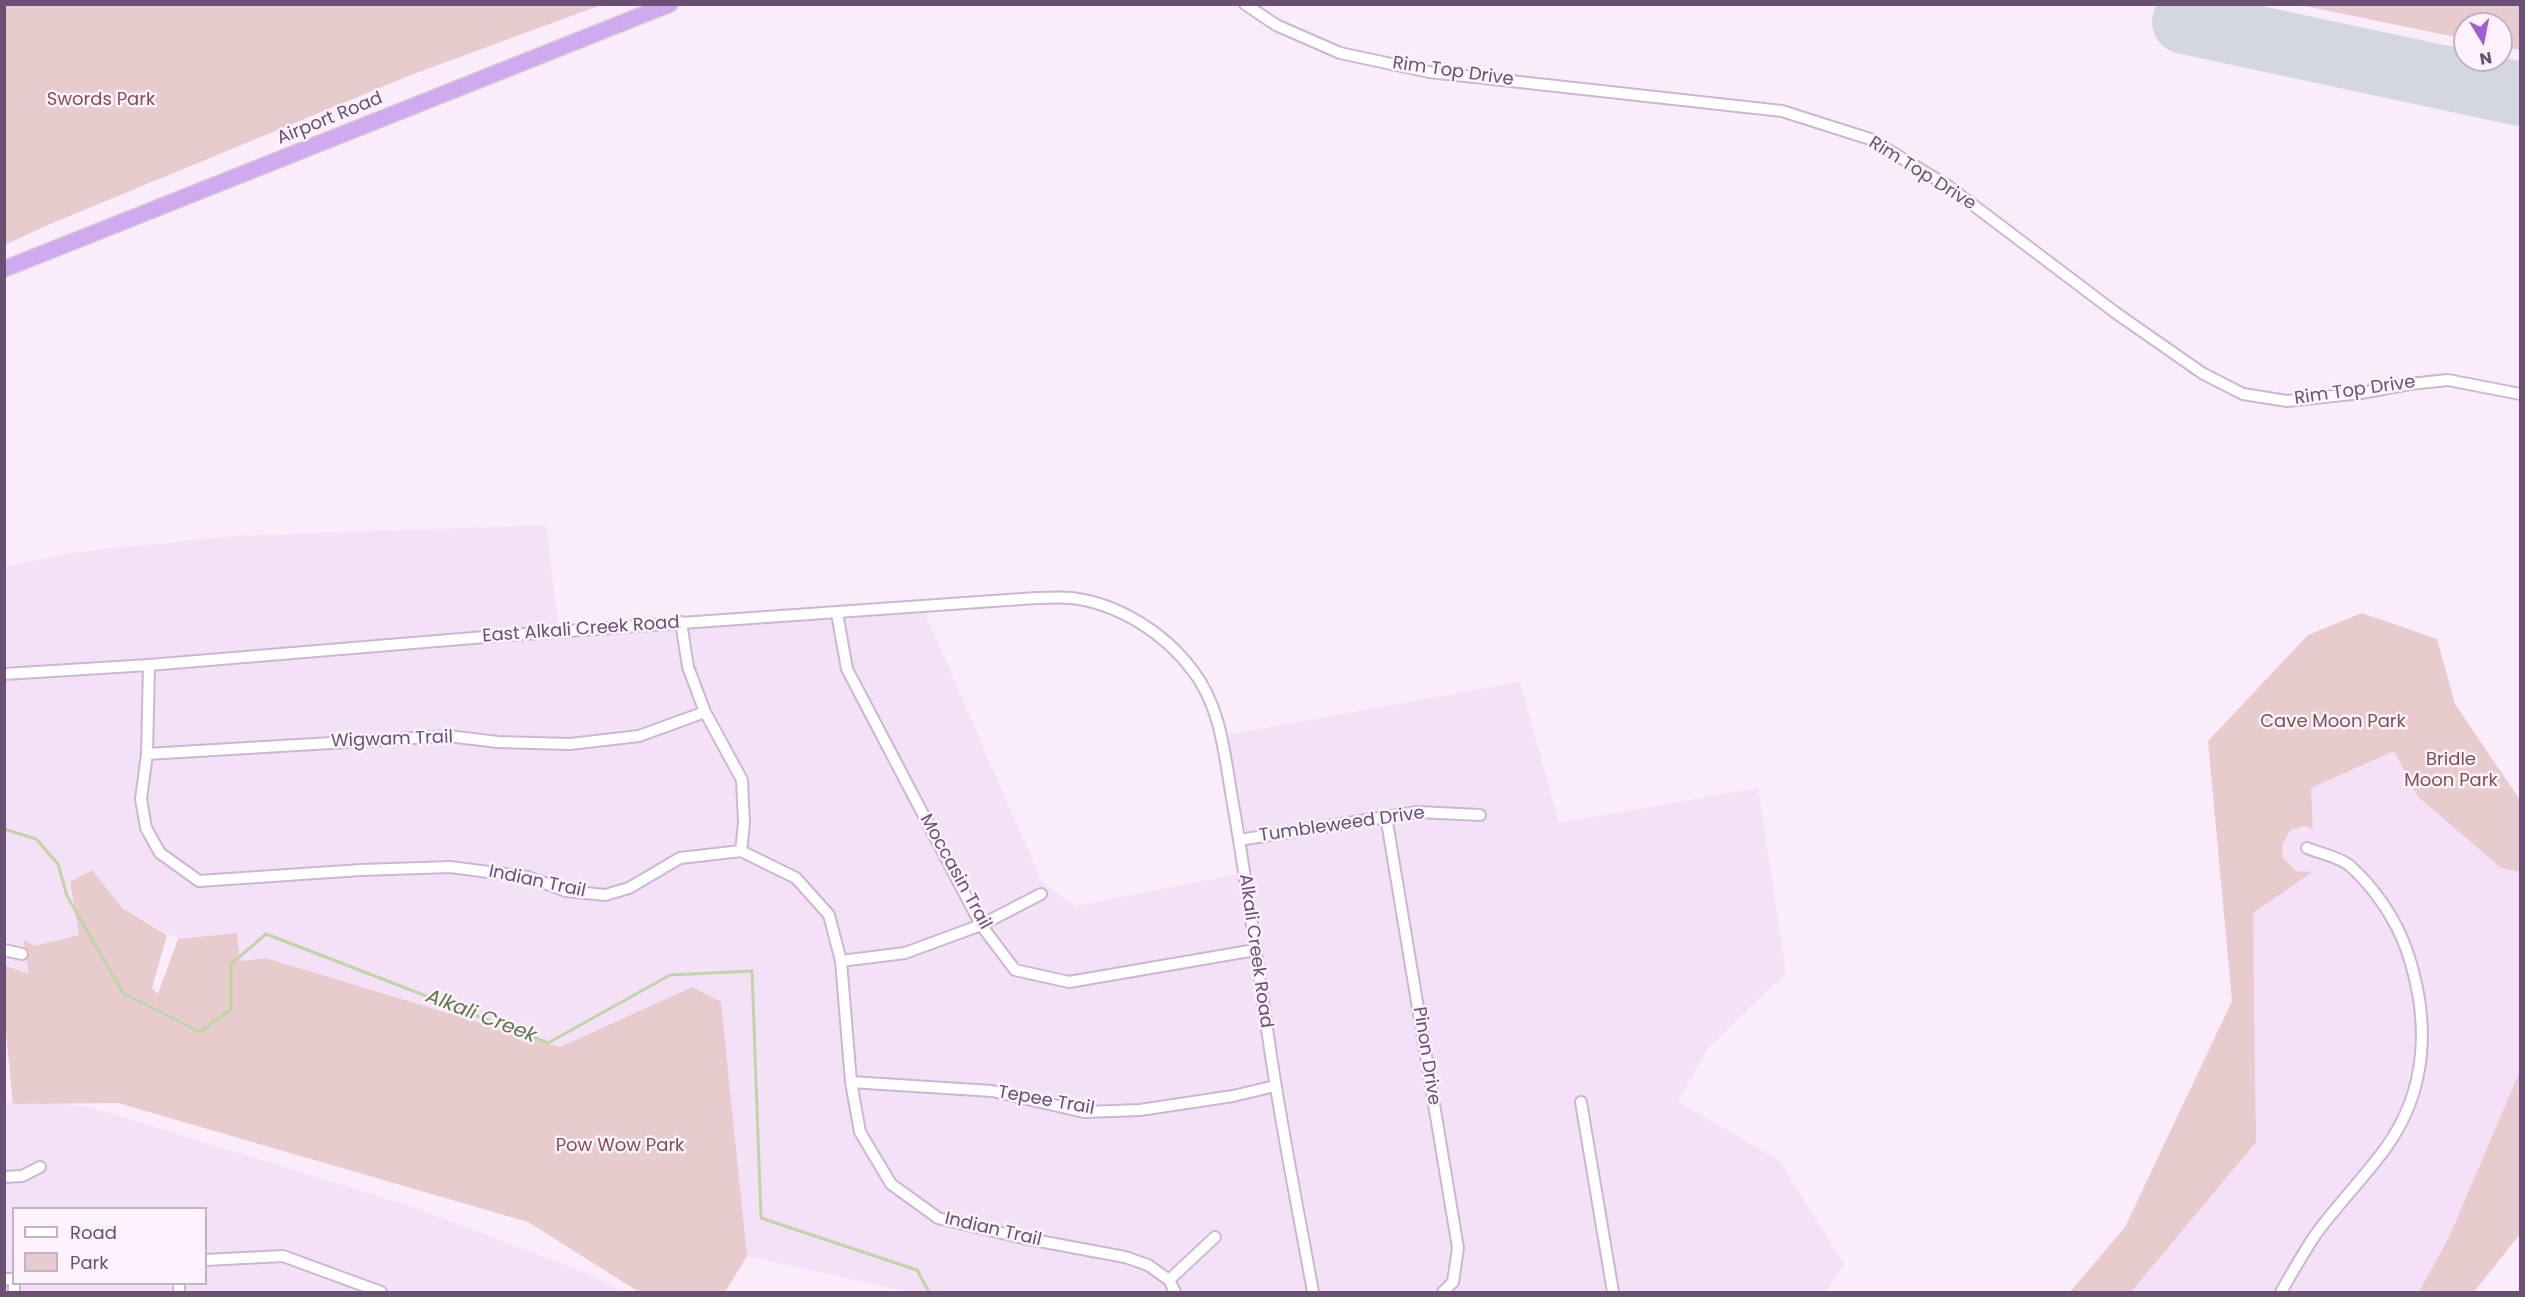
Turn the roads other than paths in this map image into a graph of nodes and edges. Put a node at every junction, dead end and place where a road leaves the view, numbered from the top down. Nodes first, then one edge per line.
1 (670, 4) edge
2 (1245, 4) edge
3 (4, 269) edge
4 (2520, 394) edge
5 (837, 612) junction
6 (681, 622) junction
7 (1152, 630) joint
8 (149, 665) junction
9 (4, 674) edge
10 (705, 712) junction
11 (147, 753) junction
12 (1480, 815) dead end
13 (1386, 816) junction
14 (1239, 840) junction
15 (2307, 848) dead end
16 (741, 851) junction
17 (1041, 894) dead end
18 (981, 925) junction
19 (4, 950) edge
20 (1255, 950) junction
21 (22, 954) dead end
22 (841, 961) junction
23 (851, 1082) junction
24 (1275, 1086) junction
25 (1581, 1102) dead end
26 (40, 1167) dead end
27 (4, 1177) edge
28 (1215, 1237) dead end
29 (207, 1260) edge
30 (1169, 1280) junction
31 (381, 1292) edge
32 (1175, 1293) edge
33 (1313, 1293) edge
34 (1443, 1293) edge
35 (1613, 1293) edge
36 (2281, 1293) edge

1 - 3 highway, Airport Road
2 - 4 street, Rim Top Drive
5 - 6 street, East Alkali Creek Road
5 - 7 street, East Alkali Creek Road
5 - 18 street, Moccasin Trail
6 - 8 street, East Alkali Creek Road
6 - 10 street
7 - 14 street, Alkali Creek Road
8 - 9 street, East Alkali Creek Road
8 - 11 street, Indian Trail
10 - 11 street, Wigwam Trail
10 - 16 street
11 - 16 street, Indian Trail
12 - 13 street, Tumbleweed Drive
13 - 14 street, Tumbleweed Drive
13 - 34 street, Pinon Drive
14 - 20 street, Alkali Creek Road
15 - 36 street
16 - 22 street, Indian Trail
17 - 18 street
18 - 20 street, Moccasin Trail
18 - 22 street
19 - 21 street
20 - 24 street, Alkali Creek Road
22 - 23 street, Indian Trail
23 - 24 street, Tepee Trail
23 - 30 street, Indian Trail
24 - 33 street, Alkali Creek Road
25 - 35 street
26 - 27 street
28 - 30 street
29 - 31 street
30 - 32 street

